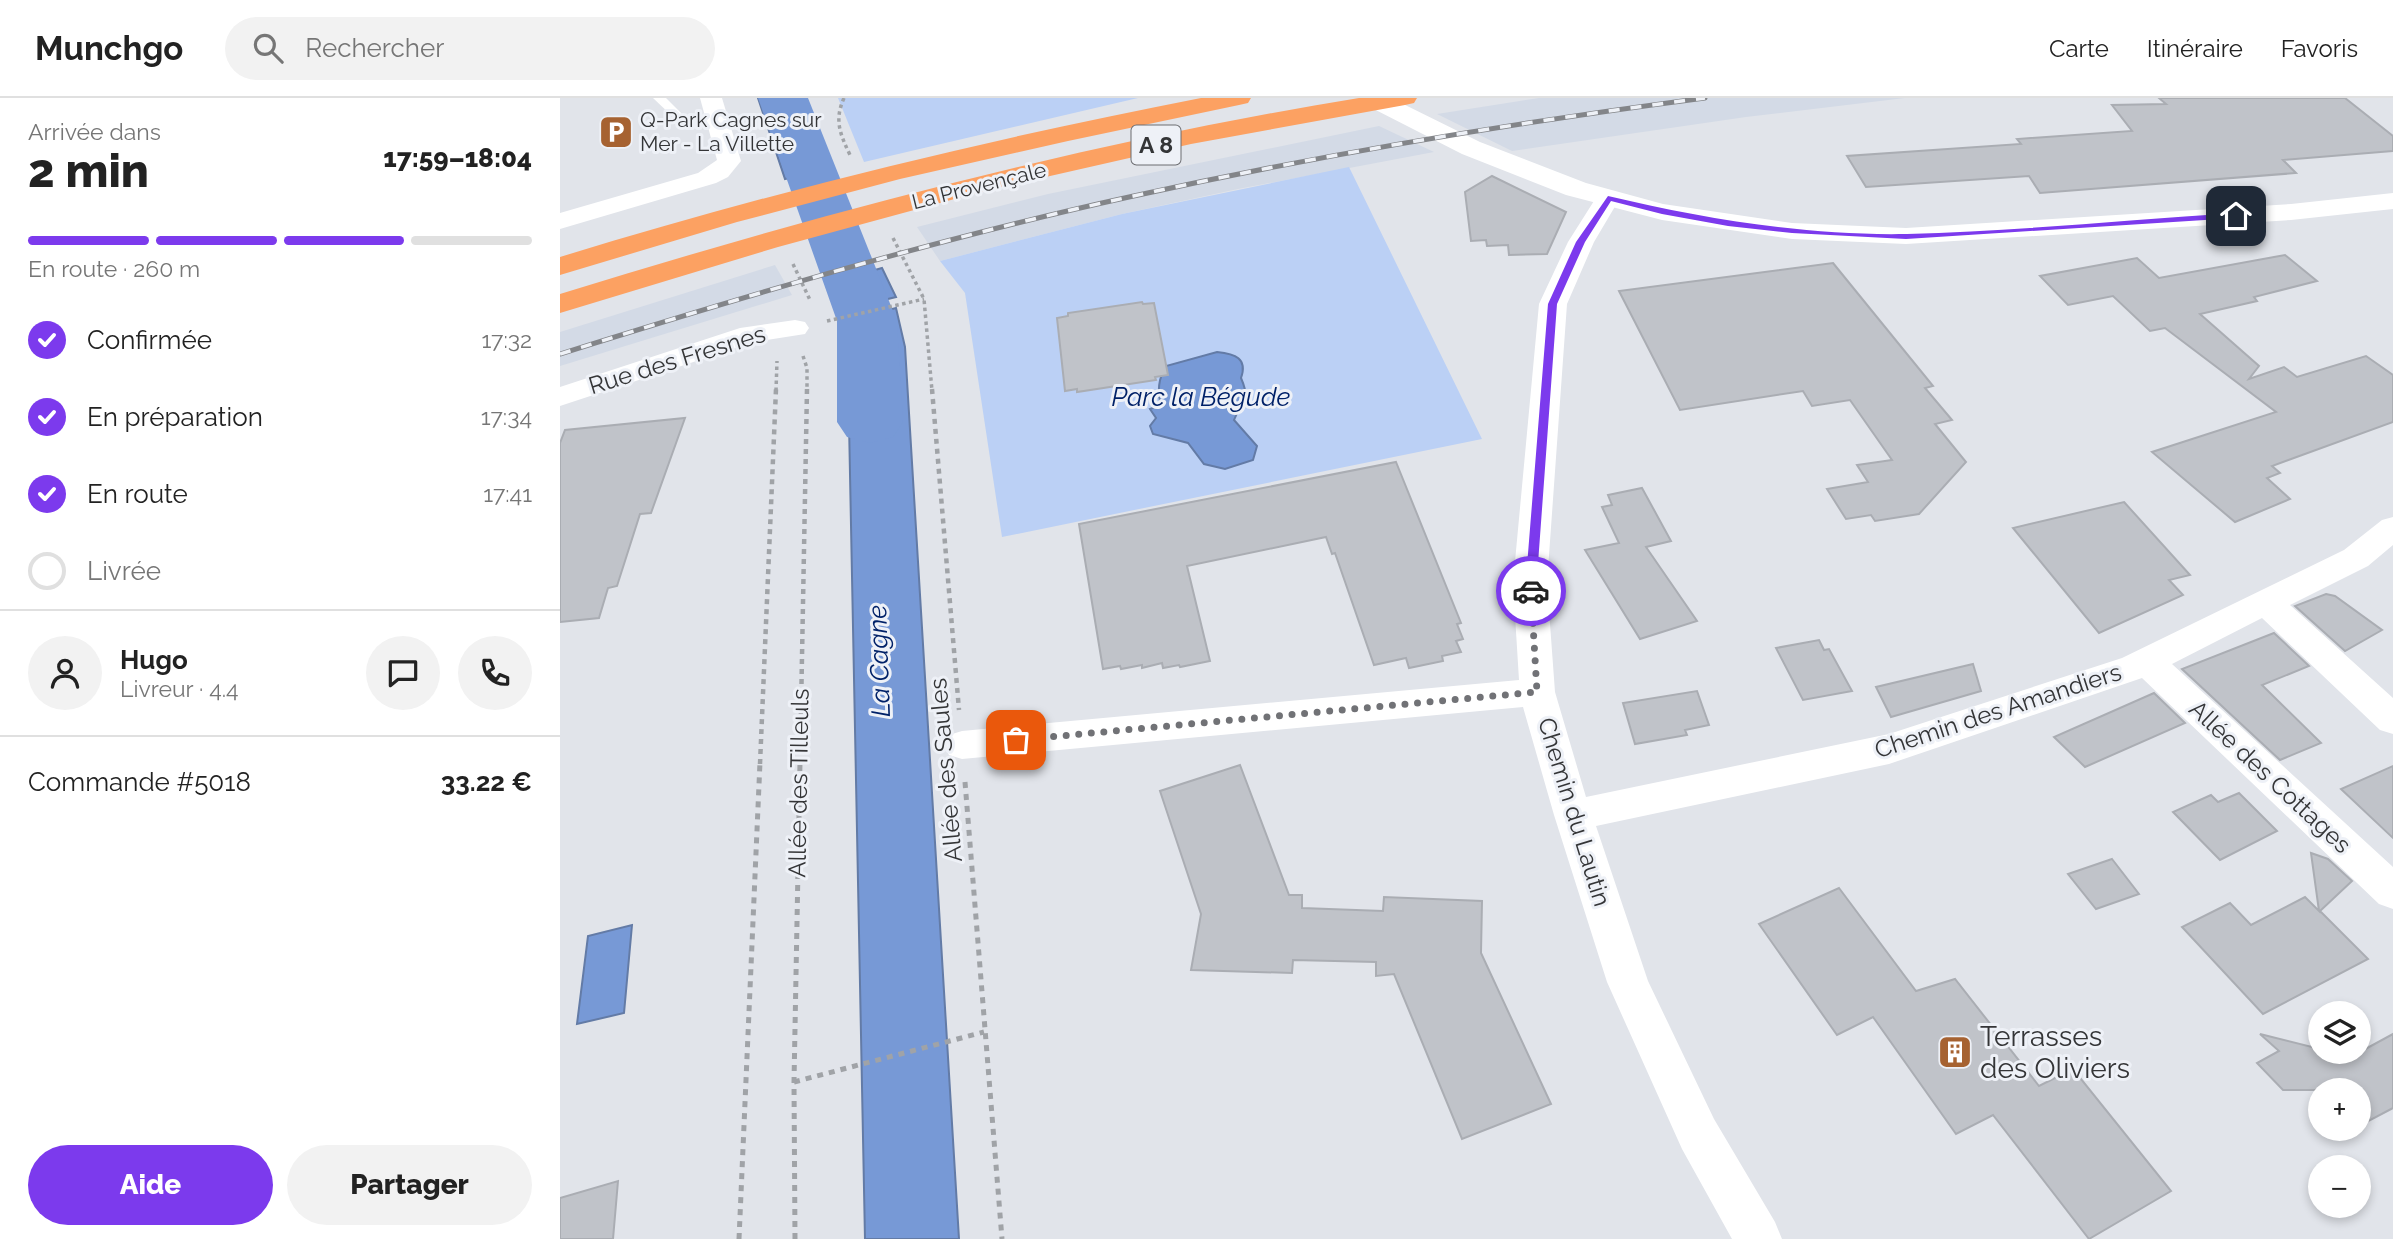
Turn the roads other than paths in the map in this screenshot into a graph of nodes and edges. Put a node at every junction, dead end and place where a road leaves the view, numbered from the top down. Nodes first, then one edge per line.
1 (659, 98) edge
2 (711, 98) edge
3 (1239, 98) edge
4 (1371, 98) edge
5 (1405, 98) edge
6 (676, 114) dead end
7 (1608, 198) junction
8 (2393, 201) edge
9 (560, 221) edge
10 (560, 264) edge
11 (560, 304) edge
12 (795, 328) road end
13 (560, 397) edge
14 (2393, 528) edge
15 (2266, 602) junction
16 (2147, 661) junction
17 (1537, 692) junction
18 (2393, 720) edge
19 (962, 745) road end
20 (1573, 815) junction
21 (2393, 892) edge
22 (1758, 1239) edge

1 - 6 lane
2 - 9 street
3 - 10 highway, La Provençale / A 8
4 - 7 main road
5 - 11 highway, La Provençale / A 8
7 - 8 main road
7 - 17 street, Chemin du Lautin
12 - 13 street, Rue des Fresnes
14 - 15 street, Chemin des Amandiers
15 - 16 street, Chemin des Amandiers
15 - 18 street
16 - 20 street, Chemin des Amandiers
16 - 21 street, Allée des Cottages
17 - 19 street
17 - 20 street, Chemin du Lautin
20 - 22 street, Chemin du Lautin

